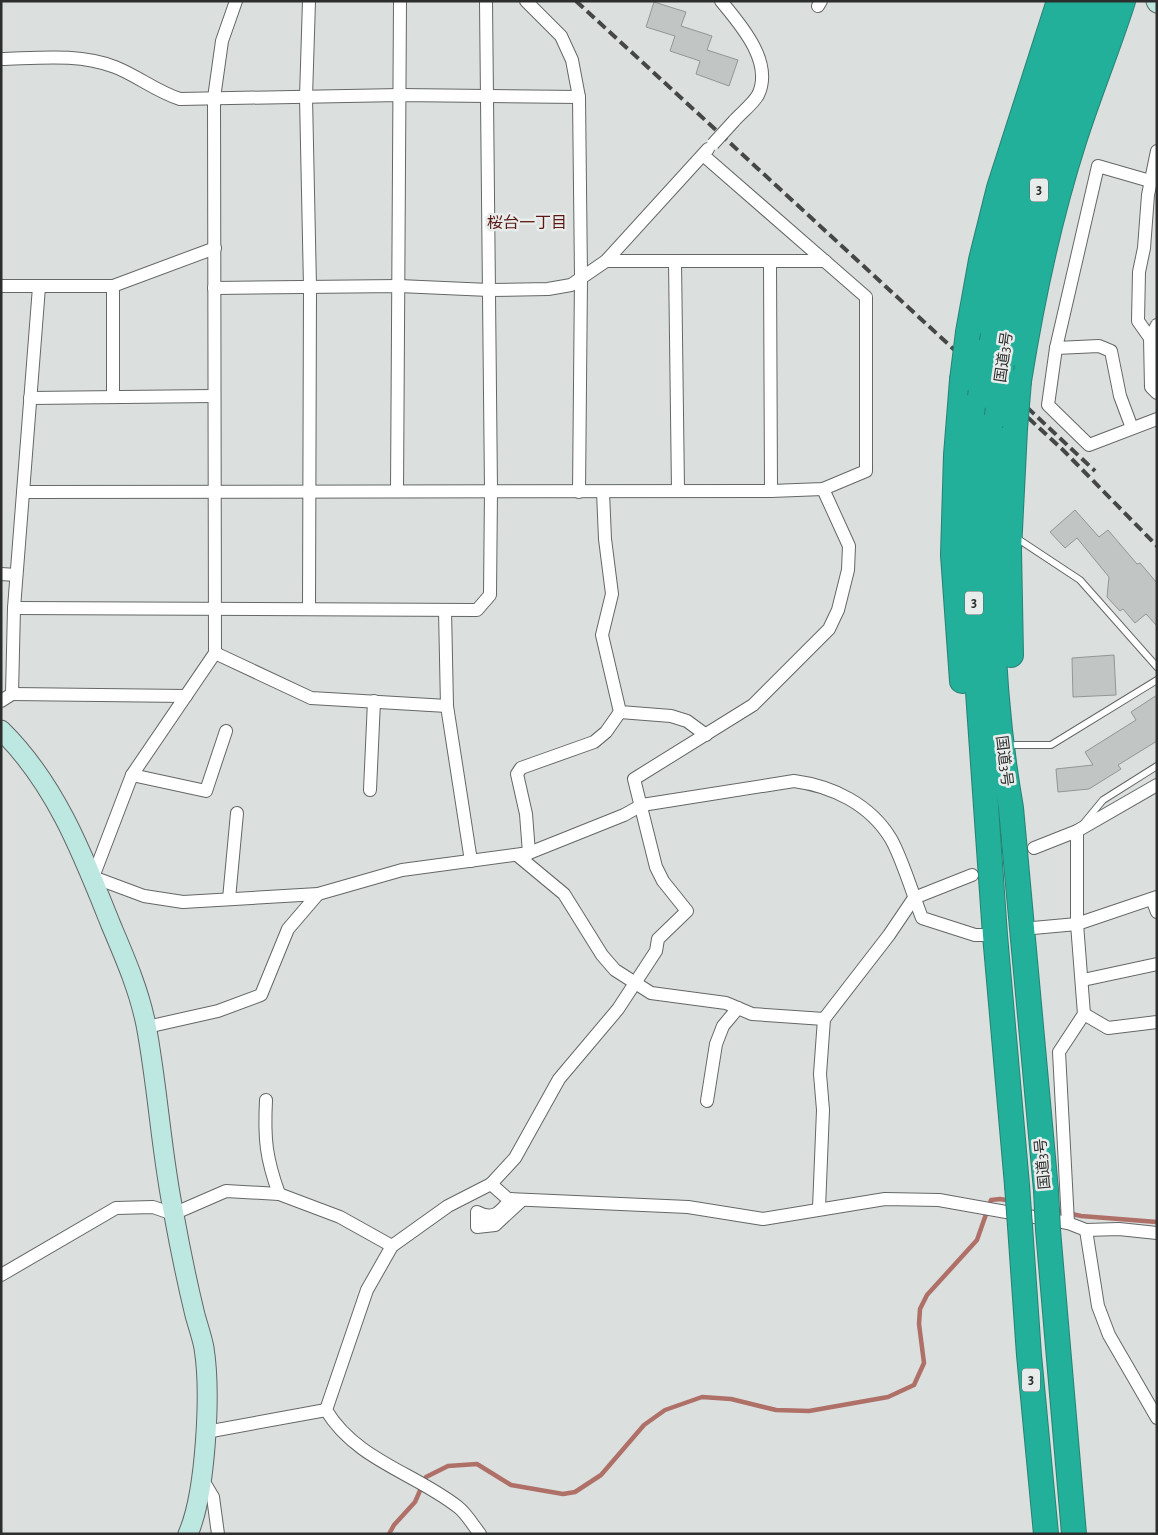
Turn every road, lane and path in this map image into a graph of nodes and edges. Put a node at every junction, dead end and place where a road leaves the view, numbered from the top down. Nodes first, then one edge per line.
1 (236, 1) edge
2 (309, 1) edge
3 (400, 1) edge
4 (486, 1) edge
5 (526, 1) edge
6 (721, 1) edge
7 (1124, 1) edge
8 (1084, 8) edge
9 (1, 58) edge
10 (400, 95) junction
11 (306, 97) junction
12 (486, 97) junction
13 (579, 97) junction
14 (214, 98) junction
15 (1157, 151) edge
16 (703, 155) junction
17 (1150, 181) junction
18 (215, 248) junction
19 (606, 261) junction
20 (675, 261) junction
21 (826, 261) junction
22 (770, 262) junction
23 (581, 277) junction
24 (1, 286) edge
25 (113, 286) junction
26 (398, 286) junction
27 (39, 287) junction
28 (310, 287) junction
29 (214, 288) junction
30 (488, 290) junction
31 (1157, 325) edge
32 (1150, 338) junction
33 (1056, 348) junction
34 (994, 357) junction
35 (1157, 393) edge
36 (214, 396) junction
37 (113, 397) junction
38 (30, 398) junction
39 (1157, 420) edge
40 (1006, 423) junction
41 (1132, 428) junction
42 (823, 489) junction
43 (491, 490) junction
44 (678, 490) junction
45 (397, 491) junction
46 (771, 491) junction
47 (23, 492) junction
48 (309, 492) junction
49 (579, 492) junction
50 (603, 492) junction
51 (214, 493) junction
52 (1010, 534) junction
53 (1, 574) edge
54 (16, 576) junction
55 (14, 608) junction
56 (309, 609) junction
57 (216, 610) junction
58 (446, 610) junction
59 (215, 653) junction
60 (1157, 666) edge
61 (1157, 680) edge
62 (186, 696) junction
63 (7, 698) edge
64 (374, 701) junction
65 (447, 706) junction
66 (620, 712) junction
67 (1, 730) edge
68 (226, 732) dead end
69 (706, 736) junction
70 (1015, 745) junction
71 (1157, 766) edge
72 (132, 775) junction
73 (1157, 785) edge
74 (370, 790) dead end
75 (642, 805) junction
76 (1011, 808) junction
77 (986, 809) junction
78 (237, 813) dead end
79 (1077, 831) junction
80 (1034, 848) dead end
81 (523, 854) junction
82 (470, 861) junction
83 (972, 875) dead end
84 (93, 877) junction
85 (318, 894) junction
86 (914, 898) junction
87 (1154, 898) edge
88 (229, 899) junction
89 (1157, 912) edge
90 (1077, 924) junction
91 (1022, 929) junction
92 (994, 935) junction
93 (1157, 964) edge
94 (1083, 980) junction
95 (634, 982) junction
96 (738, 1008) junction
97 (1084, 1014) junction
98 (824, 1019) junction
99 (1157, 1022) edge
100 (146, 1027) junction
101 (266, 1100) dead end
102 (707, 1101) dead end
103 (491, 1184) junction
104 (279, 1194) junction
105 (820, 1208) junction
106 (173, 1214) junction
107 (1058, 1226) junction
108 (1086, 1230) junction
109 (1157, 1234) edge
110 (392, 1246) junction
111 (1, 1275) edge
112 (326, 1410) junction
113 (1157, 1418) edge
114 (206, 1432) junction
115 (201, 1477) junction
116 (188, 1534) edge
117 (218, 1534) edge
118 (480, 1534) edge
119 (1046, 1534) edge
120 (1074, 1534) edge

1 - 14 street
2 - 11 street
3 - 10 street
4 - 12 street
5 - 13 street
6 - 16 street, bridge
7 - 40 highway, bridge
8 - 34 highway, 国道3号 / 3
8 - 77 highway, bridge
9 - 14 street
10 - 11 street
10 - 12 street
10 - 26 street
11 - 14 street
11 - 28 street
12 - 13 street
12 - 30 street
13 - 23 street
14 - 18 street
15 - 17 street
16 - 19 street
16 - 21 street
17 - 32 street
17 - 33 street
18 - 25 street
18 - 29 street
19 - 20 street
19 - 23 street
20 - 22 street
20 - 44 street
21 - 22 street
21 - 42 street
22 - 46 street
23 - 30 street
23 - 49 street
24 - 27 street
25 - 27 street
25 - 37 street
26 - 28 street
26 - 30 street
26 - 45 street
27 - 38 street
28 - 29 street
28 - 48 street
29 - 36 street
30 - 43 street
31 - 32 street
32 - 35 street
33 - 41 street
33 - 41 street
34 - 40 highway, 国道3号 / 3, bridge
34 - 77 highway, 国道3号 / 3, bridge
36 - 37 street
36 - 51 street
37 - 38 street
38 - 47 street
39 - 41 street
40 - 52 highway
40 - 76 highway, 国道3号 / 3
42 - 46 street
42 - 69 street
43 - 45 street
43 - 49 street
43 - 58 street
44 - 46 street
44 - 50 street
45 - 48 street
47 - 51 street
47 - 54 street
48 - 51 street
48 - 56 street
49 - 50 street
50 - 66 street
51 - 57 street
52 - 60 lane
52 - 70 highway
53 - 54 street
54 - 55 street
55 - 57 street
55 - 63 street
56 - 57 street
56 - 58 street
57 - 59 street
58 - 65 street
59 - 62 street
59 - 64 street
61 - 70 lane
62 - 63 street
62 - 72 street
64 - 65 street
64 - 74 street
65 - 82 street
66 - 69 street
66 - 81 street
67 - 84 street
68 - 72 street
69 - 75 street
70 - 76 highway
71 - 79 lane
72 - 84 street
73 - 79 street
75 - 81 street
75 - 86 street
75 - 95 street
76 - 91 highway, 国道3号 / 3
77 - 92 highway, 国道3号 / 3
78 - 88 street
79 - 80 street
79 - 90 street
81 - 82 street
81 - 95 street
82 - 85 street
83 - 86 street
84 - 88 street
84 - 100 street
85 - 88 street
85 - 100 street
86 - 92 street
86 - 98 street
87 - 89 street
87 - 90 street
90 - 91 street
90 - 94 street
91 - 107 highway, 国道3号 / 3, bridge
92 - 119 highway, 国道3号 / 3, bridge
93 - 94 street
94 - 97 street
95 - 96 street
95 - 103 street
96 - 98 street
96 - 102 street
97 - 99 street
97 - 107 street
98 - 105 street
100 - 106 street
101 - 104 street
103 - 105 street
103 - 110 street
104 - 106 street
104 - 110 street
105 - 107 street
106 - 111 street
106 - 114 street
107 - 108 street
107 - 120 highway, 国道3号 / 3
108 - 109 street
108 - 113 street
110 - 112 street
112 - 114 street
112 - 118 street
114 - 115 street
115 - 116 street
115 - 117 street

